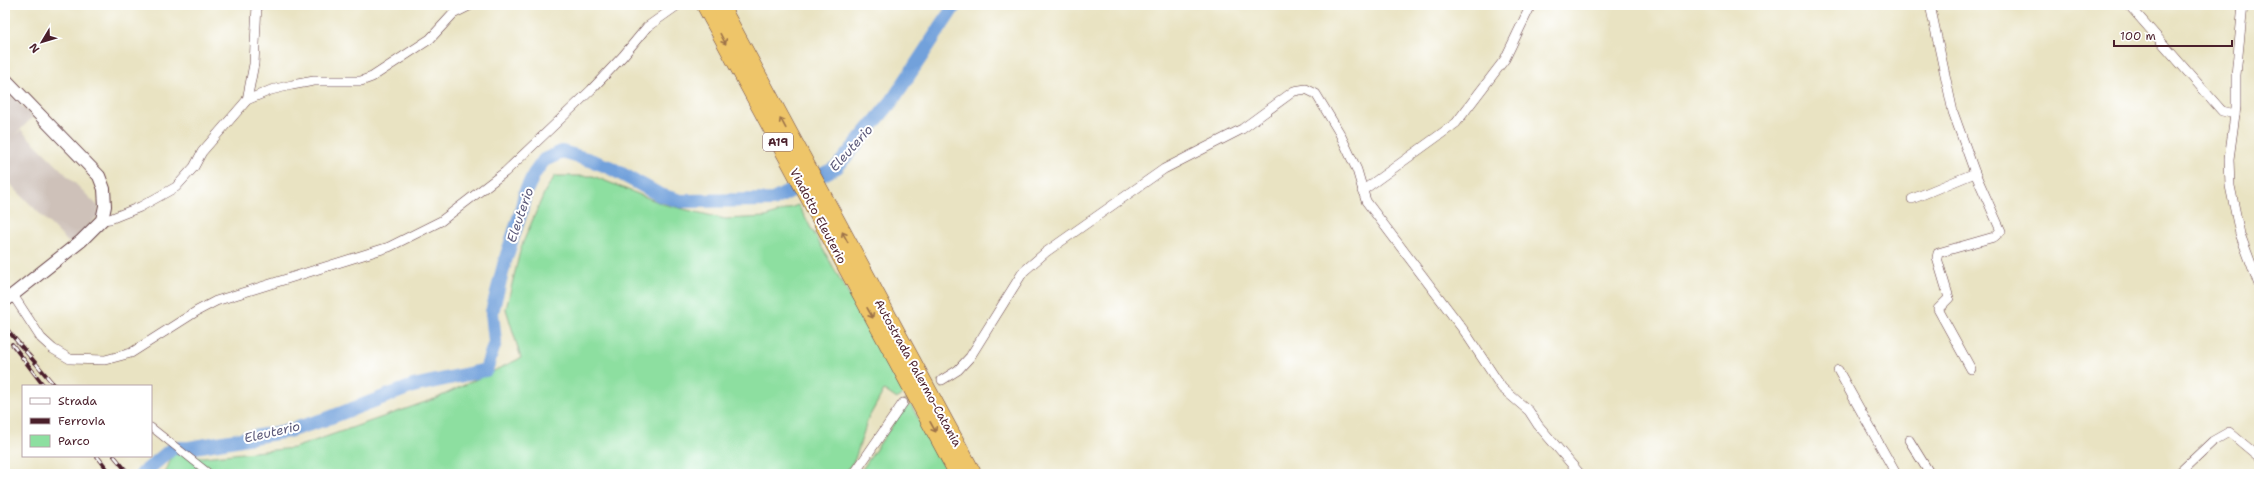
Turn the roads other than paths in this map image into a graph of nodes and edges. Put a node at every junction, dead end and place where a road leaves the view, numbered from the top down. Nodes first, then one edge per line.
1 (257, 5) edge
2 (471, 5) edge
3 (678, 5) edge
4 (705, 5) edge
5 (720, 5) edge
6 (1531, 5) edge
7 (1930, 5) edge
8 (2129, 5) edge
9 (2242, 5) edge
10 (5, 79) edge
11 (247, 100) junction
12 (2235, 114) junction
13 (1975, 173) junction
14 (1362, 191) junction
15 (1912, 199) dead end
16 (102, 220) junction
17 (857, 275) junction
18 (2259, 285) edge
19 (9, 298) edge
20 (1971, 369) dead end
21 (1838, 370) dead end
22 (942, 380) tunnel mouth
23 (903, 404) tunnel mouth
24 (152, 428) edge
25 (1910, 440) dead end
26 (2259, 457) edge
27 (210, 474) edge
28 (854, 474) edge
29 (958, 474) edge
30 (973, 474) edge
31 (1580, 474) edge
32 (1896, 474) edge
33 (1930, 474) edge
34 (2178, 474) edge

1 - 11 street
2 - 11 street
3 - 19 street
4 -> 17 highway, Viadotto Eleuterio / A19
17 -> 5 highway, Viadotto Eleuterio / A19
6 - 14 street
7 - 13 street
8 - 12 street
9 - 12 street
10 - 16 street
11 - 16 street
12 - 18 street
13 - 15 street
13 - 20 street
14 - 22 street
14 - 31 street
16 - 19 street
17 -> 29 highway, Autostrada Palermo-Catania / A19
17 - 30 highway, Autostrada Palermo-Catania / A19
21 - 32 street
23 - 28 street
24 - 27 street
25 - 33 street
26 - 34 street

